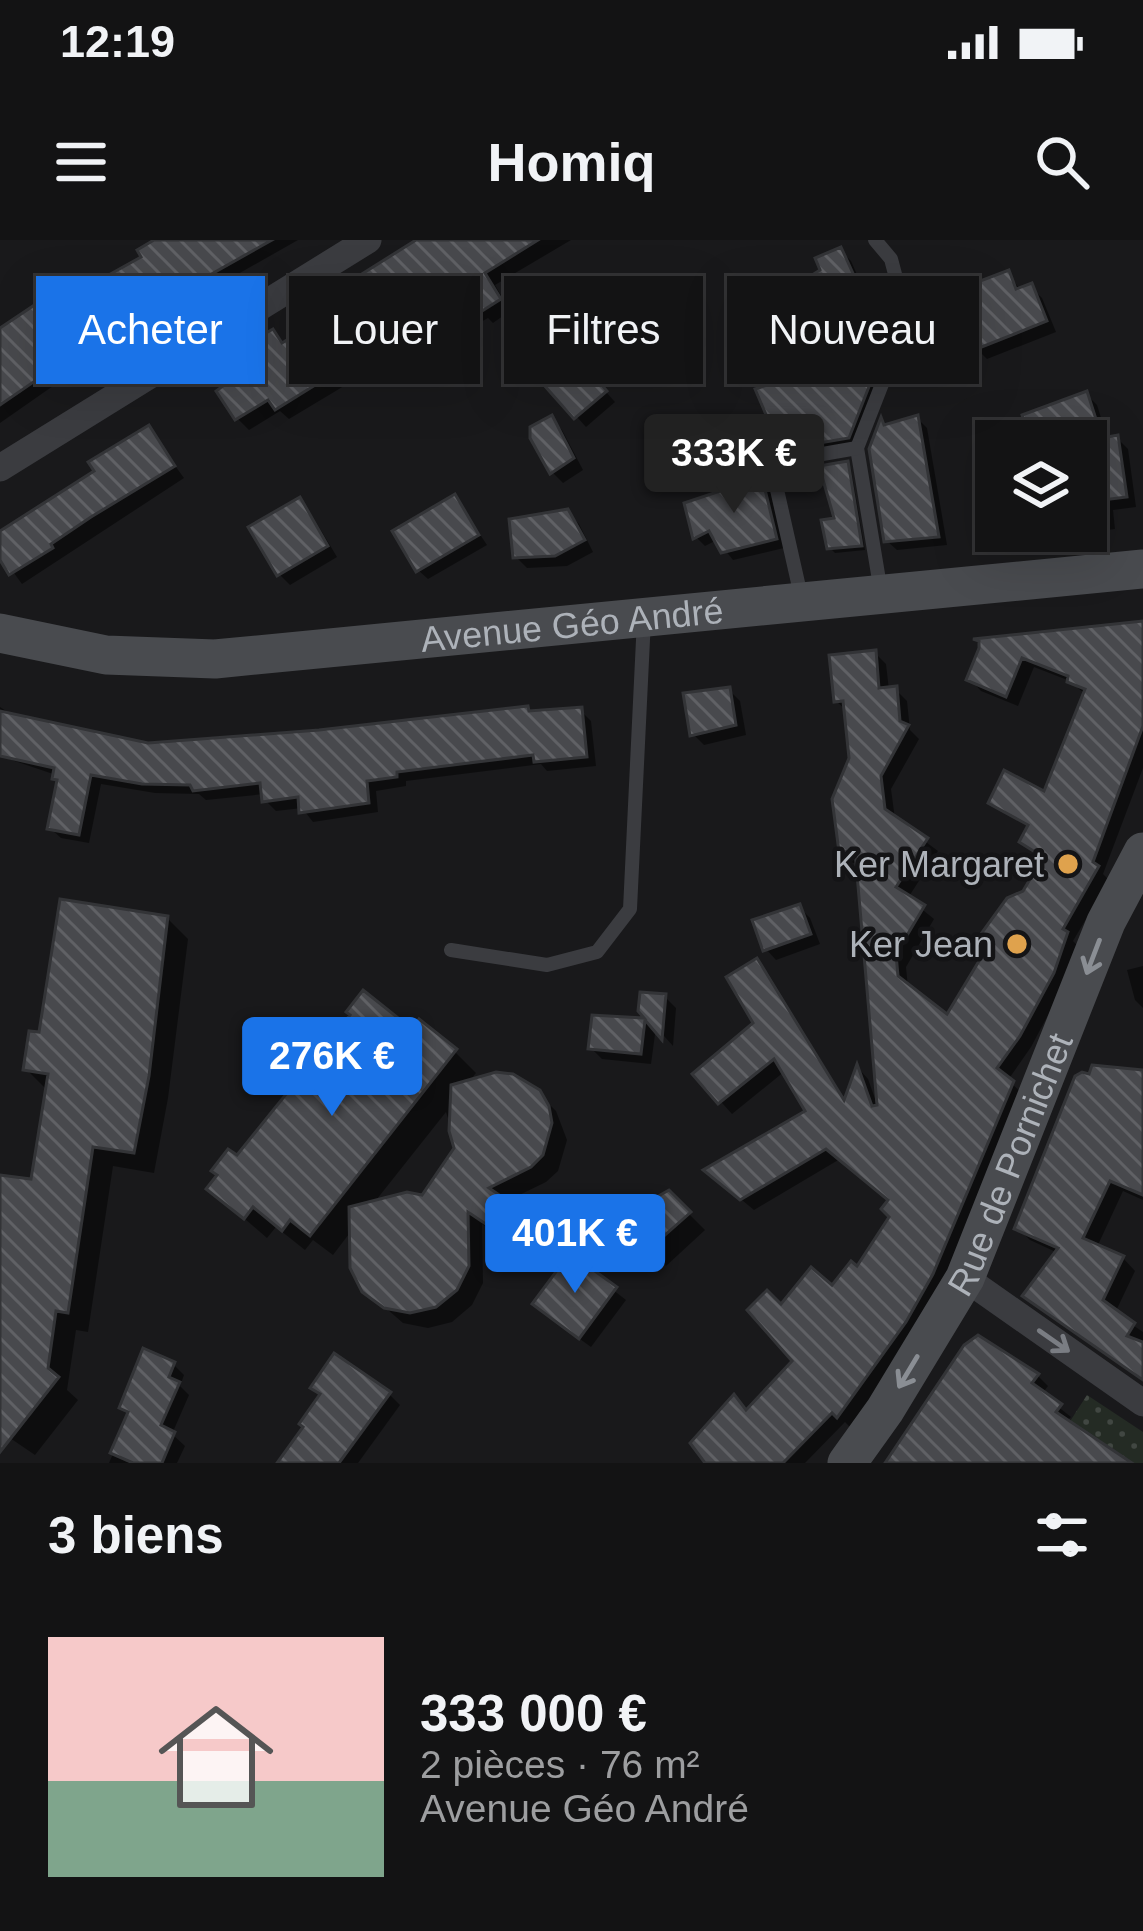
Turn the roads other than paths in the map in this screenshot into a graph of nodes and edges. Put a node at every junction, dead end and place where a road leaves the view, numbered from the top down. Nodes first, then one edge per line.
1 (368, 240) edge
2 (875, 240) edge
3 (857, 448) junction
4 (0, 468) edge
5 (1143, 568) edge
6 (882, 594) junction
7 (802, 601) junction
8 (644, 617) junction
9 (0, 633) edge
10 (1143, 852) edge
11 (451, 950) dead end
12 (965, 1278) junction
13 (1143, 1403) edge
14 (848, 1463) edge

1 - 4 street
2 - 3 lane
3 - 6 lane
3 - 7 lane
5 - 6 main road, Avenue Géo André
6 - 7 main road, Avenue Géo André
7 - 8 main road, Avenue Géo André
8 - 9 main road, Avenue Géo André
8 - 11 lane
10 -> 12 main road, Rue de Pornichet
12 -> 13 street
12 -> 14 main road, Rue de Pornichet

